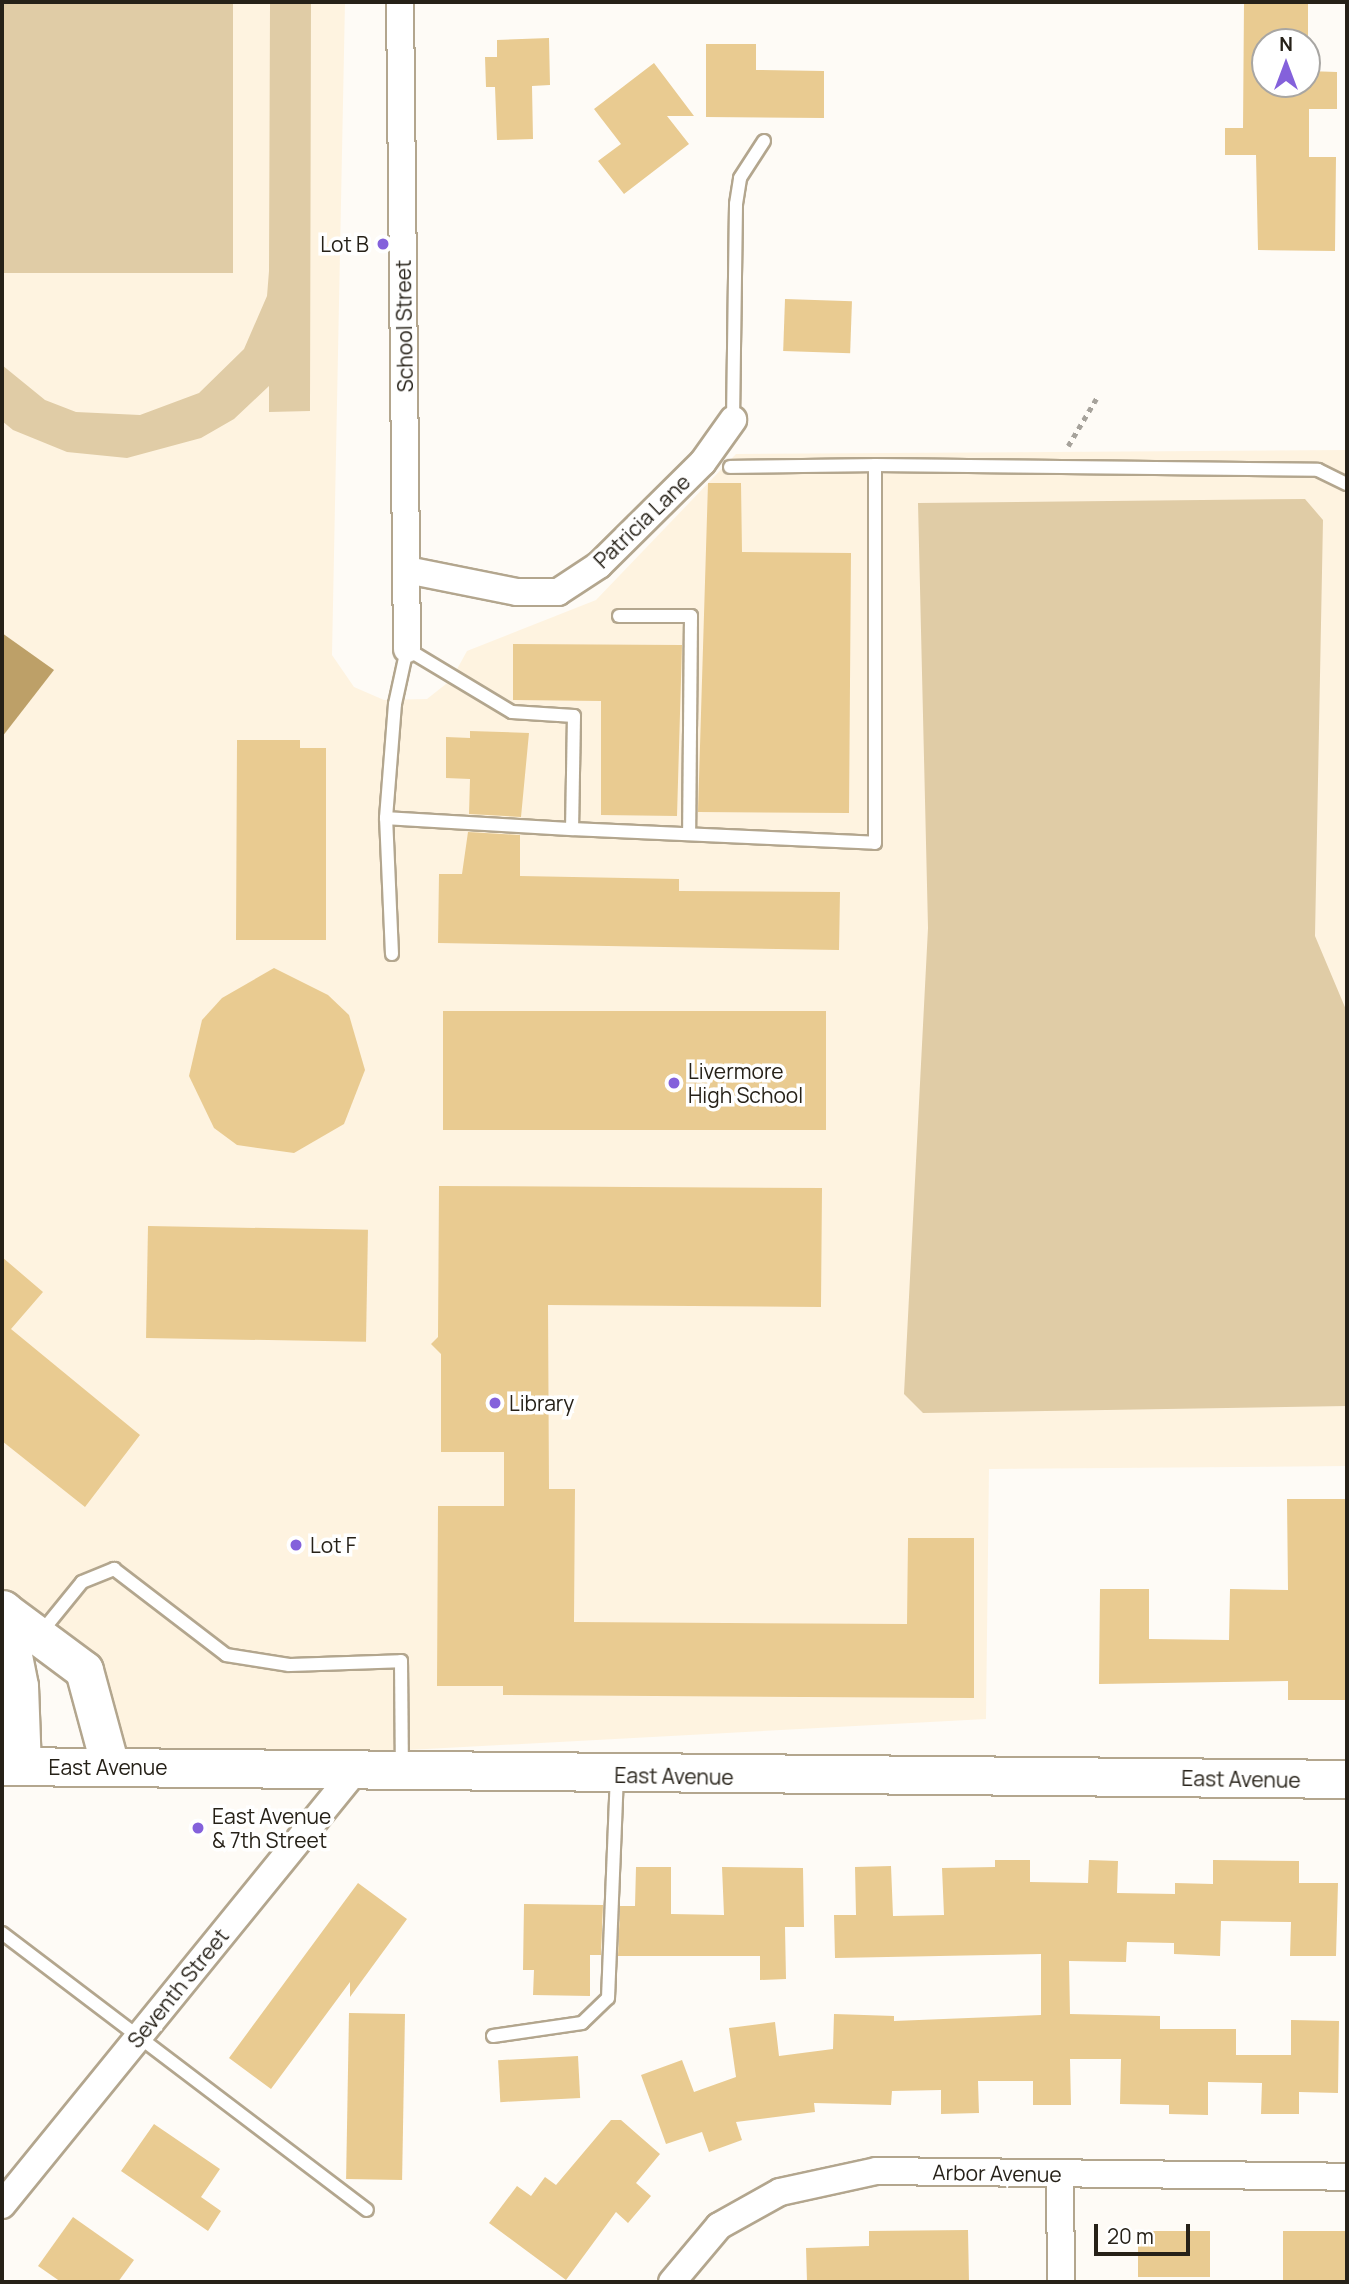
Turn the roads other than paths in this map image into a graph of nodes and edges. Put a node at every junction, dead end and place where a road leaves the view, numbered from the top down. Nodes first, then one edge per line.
1 (400, 2) edge
2 (764, 141) dead end
3 (733, 420) joint
4 (874, 466) junction
5 (730, 467) dead end
6 (1347, 484) edge
7 (407, 570) junction
8 (619, 615) dead end
9 (407, 649) junction
10 (386, 818) junction
11 (572, 829) junction
12 (689, 834) junction
13 (392, 954) dead end
14 (3, 1610) edge
15 (38, 1635) junction
16 (12, 1766) edge
17 (110, 1766) junction
18 (355, 1771) junction
19 (402, 1772) junction
20 (617, 1776) junction
21 (1347, 1779) edge
22 (2, 1933) edge
23 (493, 2036) dead end
24 (138, 2037) junction
25 (1060, 2174) junction
26 (1347, 2177) edge
27 (2, 2205) edge
28 (367, 2210) dead end
29 (675, 2277) edge
30 (1061, 2282) edge

1 - 7 street, School Street
2 - 3 lane
3 - 7 street, Patricia Lane
4 - 5 lane
4 - 6 lane
4 - 12 lane
7 - 9 street, School Street
8 - 12 lane
9 - 10 lane
9 - 11 lane
10 - 11 lane
10 - 13 lane
11 - 12 lane
14 - 15 main road
14 - 16 main road
15 - 17 main road
15 - 19 lane
16 - 17 main road, East Avenue
17 - 18 main road, East Avenue
18 - 19 main road, East Avenue
18 - 24 street, Seventh Street
19 - 20 main road, East Avenue
20 - 21 main road, East Avenue
20 - 23 lane
22 - 24 lane
24 - 27 street, Seventh Street
24 - 28 lane
25 - 26 street, Arbor Avenue
25 - 29 street, Arbor Avenue
25 - 30 street

